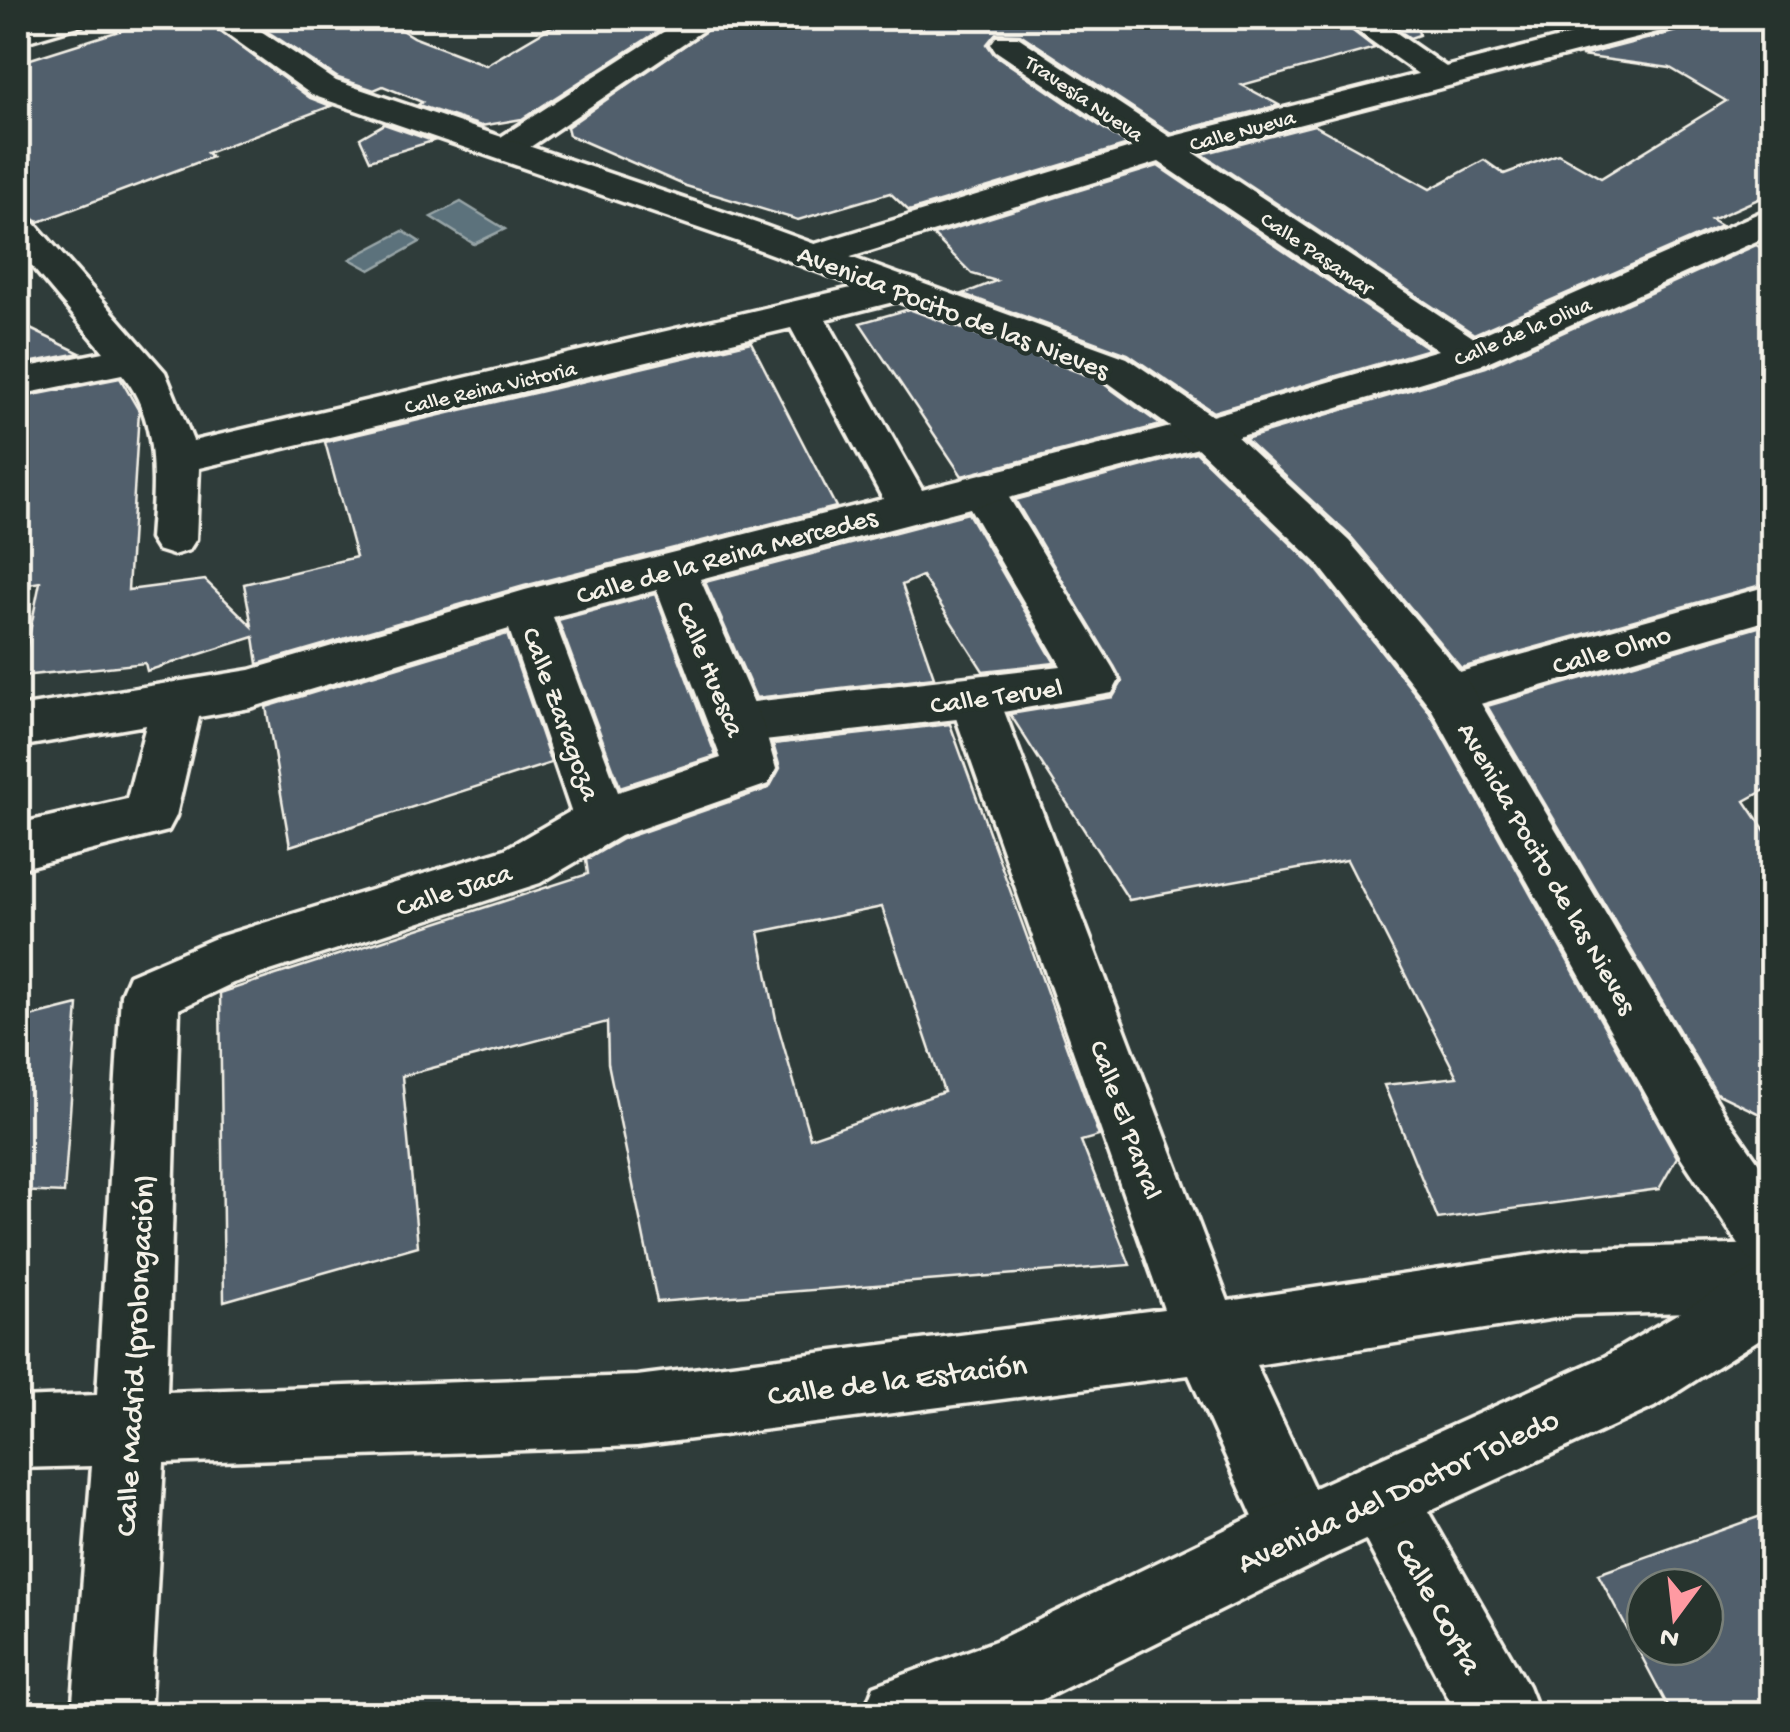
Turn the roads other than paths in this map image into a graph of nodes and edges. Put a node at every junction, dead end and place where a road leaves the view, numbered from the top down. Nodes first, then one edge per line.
1 (71, 18) edge
2 (220, 18) edge
3 (705, 18) edge
4 (1355, 18) edge
5 (1673, 18) edge
6 (18, 35) edge
7 (1007, 44) dead end
8 (1443, 76) junction
9 (505, 149) junction
10 (1164, 149) junction
11 (1772, 221) edge
12 (18, 227) edge
13 (815, 256) junction
14 (903, 288) junction
15 (803, 313) junction
16 (1471, 354) junction
17 (129, 360) junction
18 (18, 382) edge
19 (1206, 432) junction
20 (178, 459) junction
21 (981, 489) junction
22 (909, 506) junction
23 (172, 539) dead end
24 (672, 569) junction
25 (1772, 602) edge
26 (525, 607) junction
27 (1449, 694) junction
28 (974, 698) junction
29 (177, 703) junction
30 (18, 726) edge
31 (743, 746) junction
32 (601, 820) junction
33 (18, 846) edge
34 (150, 994) joint
35 (1772, 1237) edge
36 (1772, 1278) edge
37 (1772, 1293) edge
38 (1208, 1338) junction
39 (131, 1426) junction
40 (18, 1433) edge
41 (1378, 1497) junction
42 (1298, 1533) junction
43 (1012, 1694) edge
44 (111, 1714) edge
45 (902, 1714) edge
46 (1500, 1714) edge

1 - 6 street
2 - 9 street, Avenida Pocito de las Nieves
3 - 9 street
4 - 8 street
5 - 8 street, Calle Nueva
7 - 10 street, Travesía Nueva
8 - 10 street, Calle Nueva
9 - 13 street, Avenida Pocito de las Nieves
10 - 13 street, Calle Nueva
10 - 16 street, Calle Pasamar
11 - 16 street, Calle de la Oliva
12 - 17 street
13 - 14 street, Avenida Pocito de las Nieves
14 - 15 street
14 - 19 street, Avenida Pocito de las Nieves
15 - 20 street, Calle Reina Victoria
15 - 22 street
16 - 19 street, Calle de la Oliva
17 - 18 street
17 - 20 street
19 - 21 street, Calle de la Reina Mercedes
19 - 27 street, Avenida Pocito de las Nieves
20 - 23 street
21 - 22 street, Calle de la Reina Mercedes
21 - 28 street, Calle Teruel
22 - 24 street, Calle de la Reina Mercedes
24 - 26 street, Calle de la Reina Mercedes
24 - 31 street, Calle Huesca
25 - 27 street, Calle Olmo
26 - 29 street, Calle de la Reina Mercedes
26 - 32 street, Calle Zaragoza
27 - 35 street, Avenida Pocito de las Nieves
28 - 31 street, Calle Teruel
28 - 38 street, Calle El Parral
29 - 30 street, Calle de la Reina Mercedes
29 - 33 street
31 - 32 street, Calle Jaca
32 - 34 street, Calle Jaca
34 - 39 street, Calle Madrid (prolongación)
36 - 38 street, Calle de la Estación
37 - 41 street, Avenida del Doctor Toledo
38 - 39 street, Calle de la Estación
38 - 42 street, Calle El Parral
39 - 40 street, Calle de la Estación
39 - 44 street, Calle Madrid (prolongación)
41 - 42 street, Avenida del Doctor Toledo
41 - 46 street, Calle Corta
42 - 43 street, Avenida del Doctor Toledo
43 - 45 street, Avenida del Doctor Toledo

